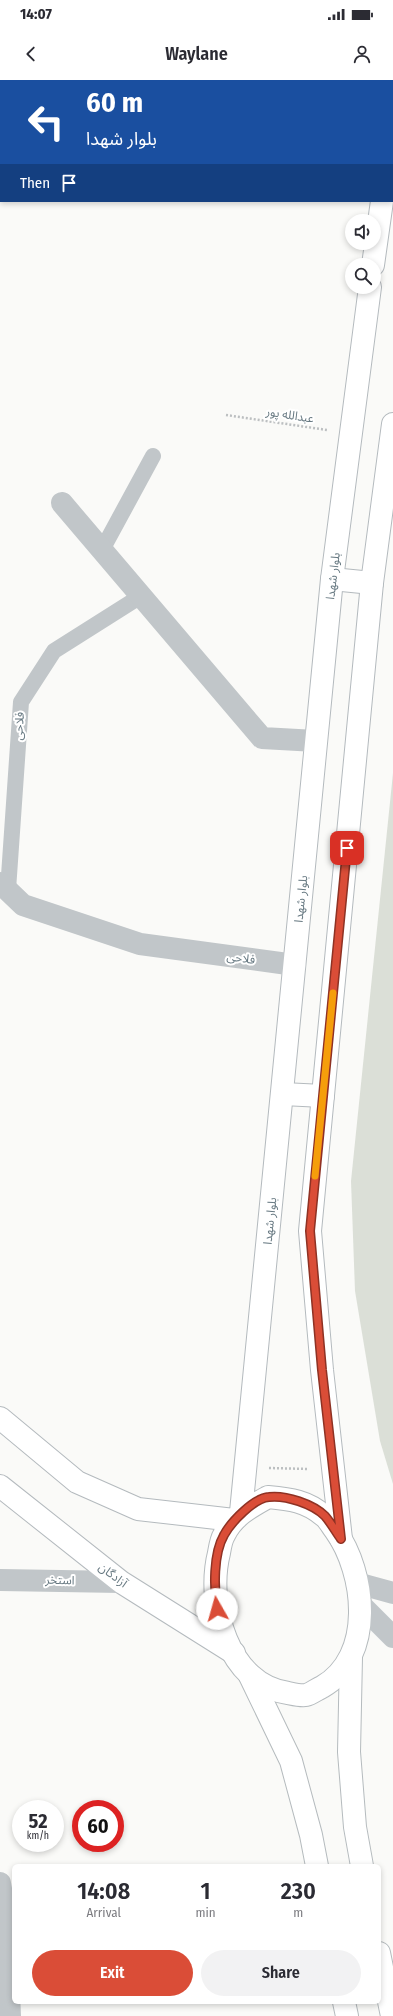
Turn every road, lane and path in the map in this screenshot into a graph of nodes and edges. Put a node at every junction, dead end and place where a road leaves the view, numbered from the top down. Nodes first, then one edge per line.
1 (382, 202) edge
2 (374, 258) edge
3 (369, 294) edge
4 (226, 415) dead end
5 (393, 424) edge
6 (351, 434) junction
7 (153, 456) dead end
8 (62, 503) dead end
9 (102, 550) junction
10 (332, 579) junction
11 (372, 584) junction
12 (141, 596) junction
13 (316, 741) junction
14 (4, 887) edge
15 (295, 965) junction
16 (283, 1094) junction
17 (323, 1096) junction
18 (0, 1418) edge
19 (246, 1467) junction
20 (333, 1469) junction
21 (0, 1486) edge
22 (238, 1516) junction
23 (341, 1539) junction
24 (0, 1580) edge
25 (121, 1582) junction
26 (358, 1583) junction
27 (393, 1593) edge
28 (361, 1605) junction
29 (393, 1637) edge
30 (234, 1653) junction
31 (351, 1657) junction
32 (250, 1676) junction
33 (317, 1864) edge
34 (362, 1864) edge
35 (0, 1883) edge
36 (3, 1918) edge
37 (381, 1963) edge
38 (344, 2004) edge
39 (10, 2016) edge
40 (347, 2016) edge
41 (392, 2016) edge

1 - 2 main road
3 - 6 main road, بلوار شهدا
4 - 6 path, عبدالله پور
5 - 11 main road
6 - 10 main road, بلوار شهدا
7 - 9 lane
8 - 9 street
9 - 12 street
10 - 11 main road
10 - 13 main road, بلوار شهدا
11 - 17 main road
12 - 13 street
12 - 14 lane, فلاحی
13 - 15 main road, بلوار شهدا
14 - 15 street, فلاحی
15 - 16 main road, بلوار شهدا
16 - 17 main road
16 - 19 main road, بلوار شهدا
17 - 20 main road
18 - 22 main road
19 - 20 path
19 - 22 main road, بلوار شهدا
20 - 23 main road
21 - 25 main road, آزادگان
22 - 23 main road
22 - 30 main road
23 - 26 main road
24 - 25 street, استخر
25 - 30 main road, آزادگان
26 - 27 street
26 - 28 main road
28 - 29 street
28 - 31 main road
30 - 32 main road
31 - 32 main road
31 - 34 main road
32 - 33 main road
35 - 36 street
36 - 39 street
37 - 41 main road
38 - 40 main road

